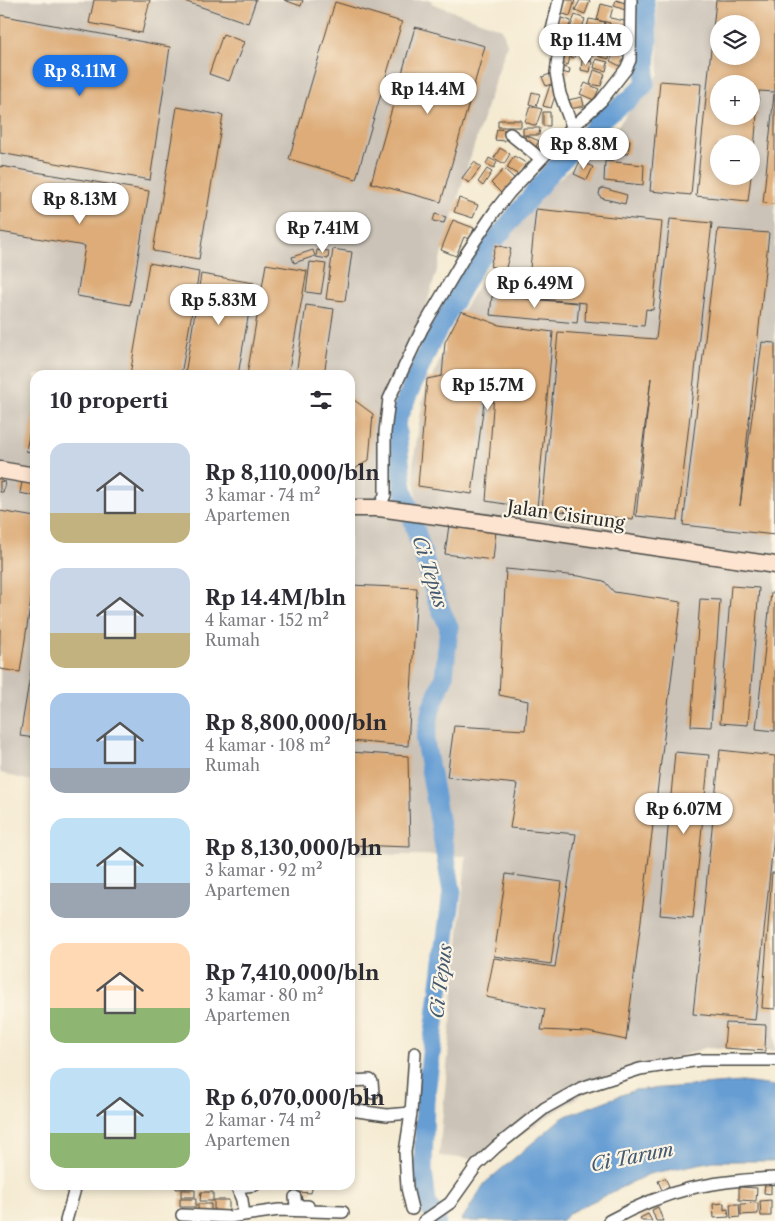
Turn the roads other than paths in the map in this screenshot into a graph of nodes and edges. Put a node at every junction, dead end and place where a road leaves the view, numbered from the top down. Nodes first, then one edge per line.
1 (559, 0) edge
2 (631, 0) edge
3 (573, 129) junction
4 (510, 134) dead end
5 (541, 159) junction
6 (0, 470) edge
7 (30, 475) edge
8 (355, 508) edge
9 (386, 509) junction
10 (775, 565) edge
11 (415, 1053) dead end
12 (775, 1060) edge
13 (355, 1081) edge
14 (373, 1093) dead end
15 (355, 1111) edge
16 (411, 1113) junction
17 (775, 1178) edge
18 (75, 1190) edge
19 (238, 1190) edge
20 (295, 1197) dead end
21 (412, 1209) dead end
22 (311, 1211) junction
23 (343, 1212) dead end
24 (182, 1215) dead end
25 (244, 1215) junction
26 (427, 1219) edge
27 (66, 1221) edge
28 (609, 1221) edge

1 - 3 street
2 - 3 street
3 - 5 street
4 - 5 street
5 - 9 street
6 - 7 main road
8 - 9 main road, Jalan Cisirung
9 - 10 main road, Jalan Cisirung
11 - 16 street
12 - 26 street
13 - 14 street
15 - 16 street
16 - 21 street
17 - 28 street
18 - 27 street
19 - 25 street
20 - 22 street
22 - 23 street
22 - 25 street
24 - 25 street

